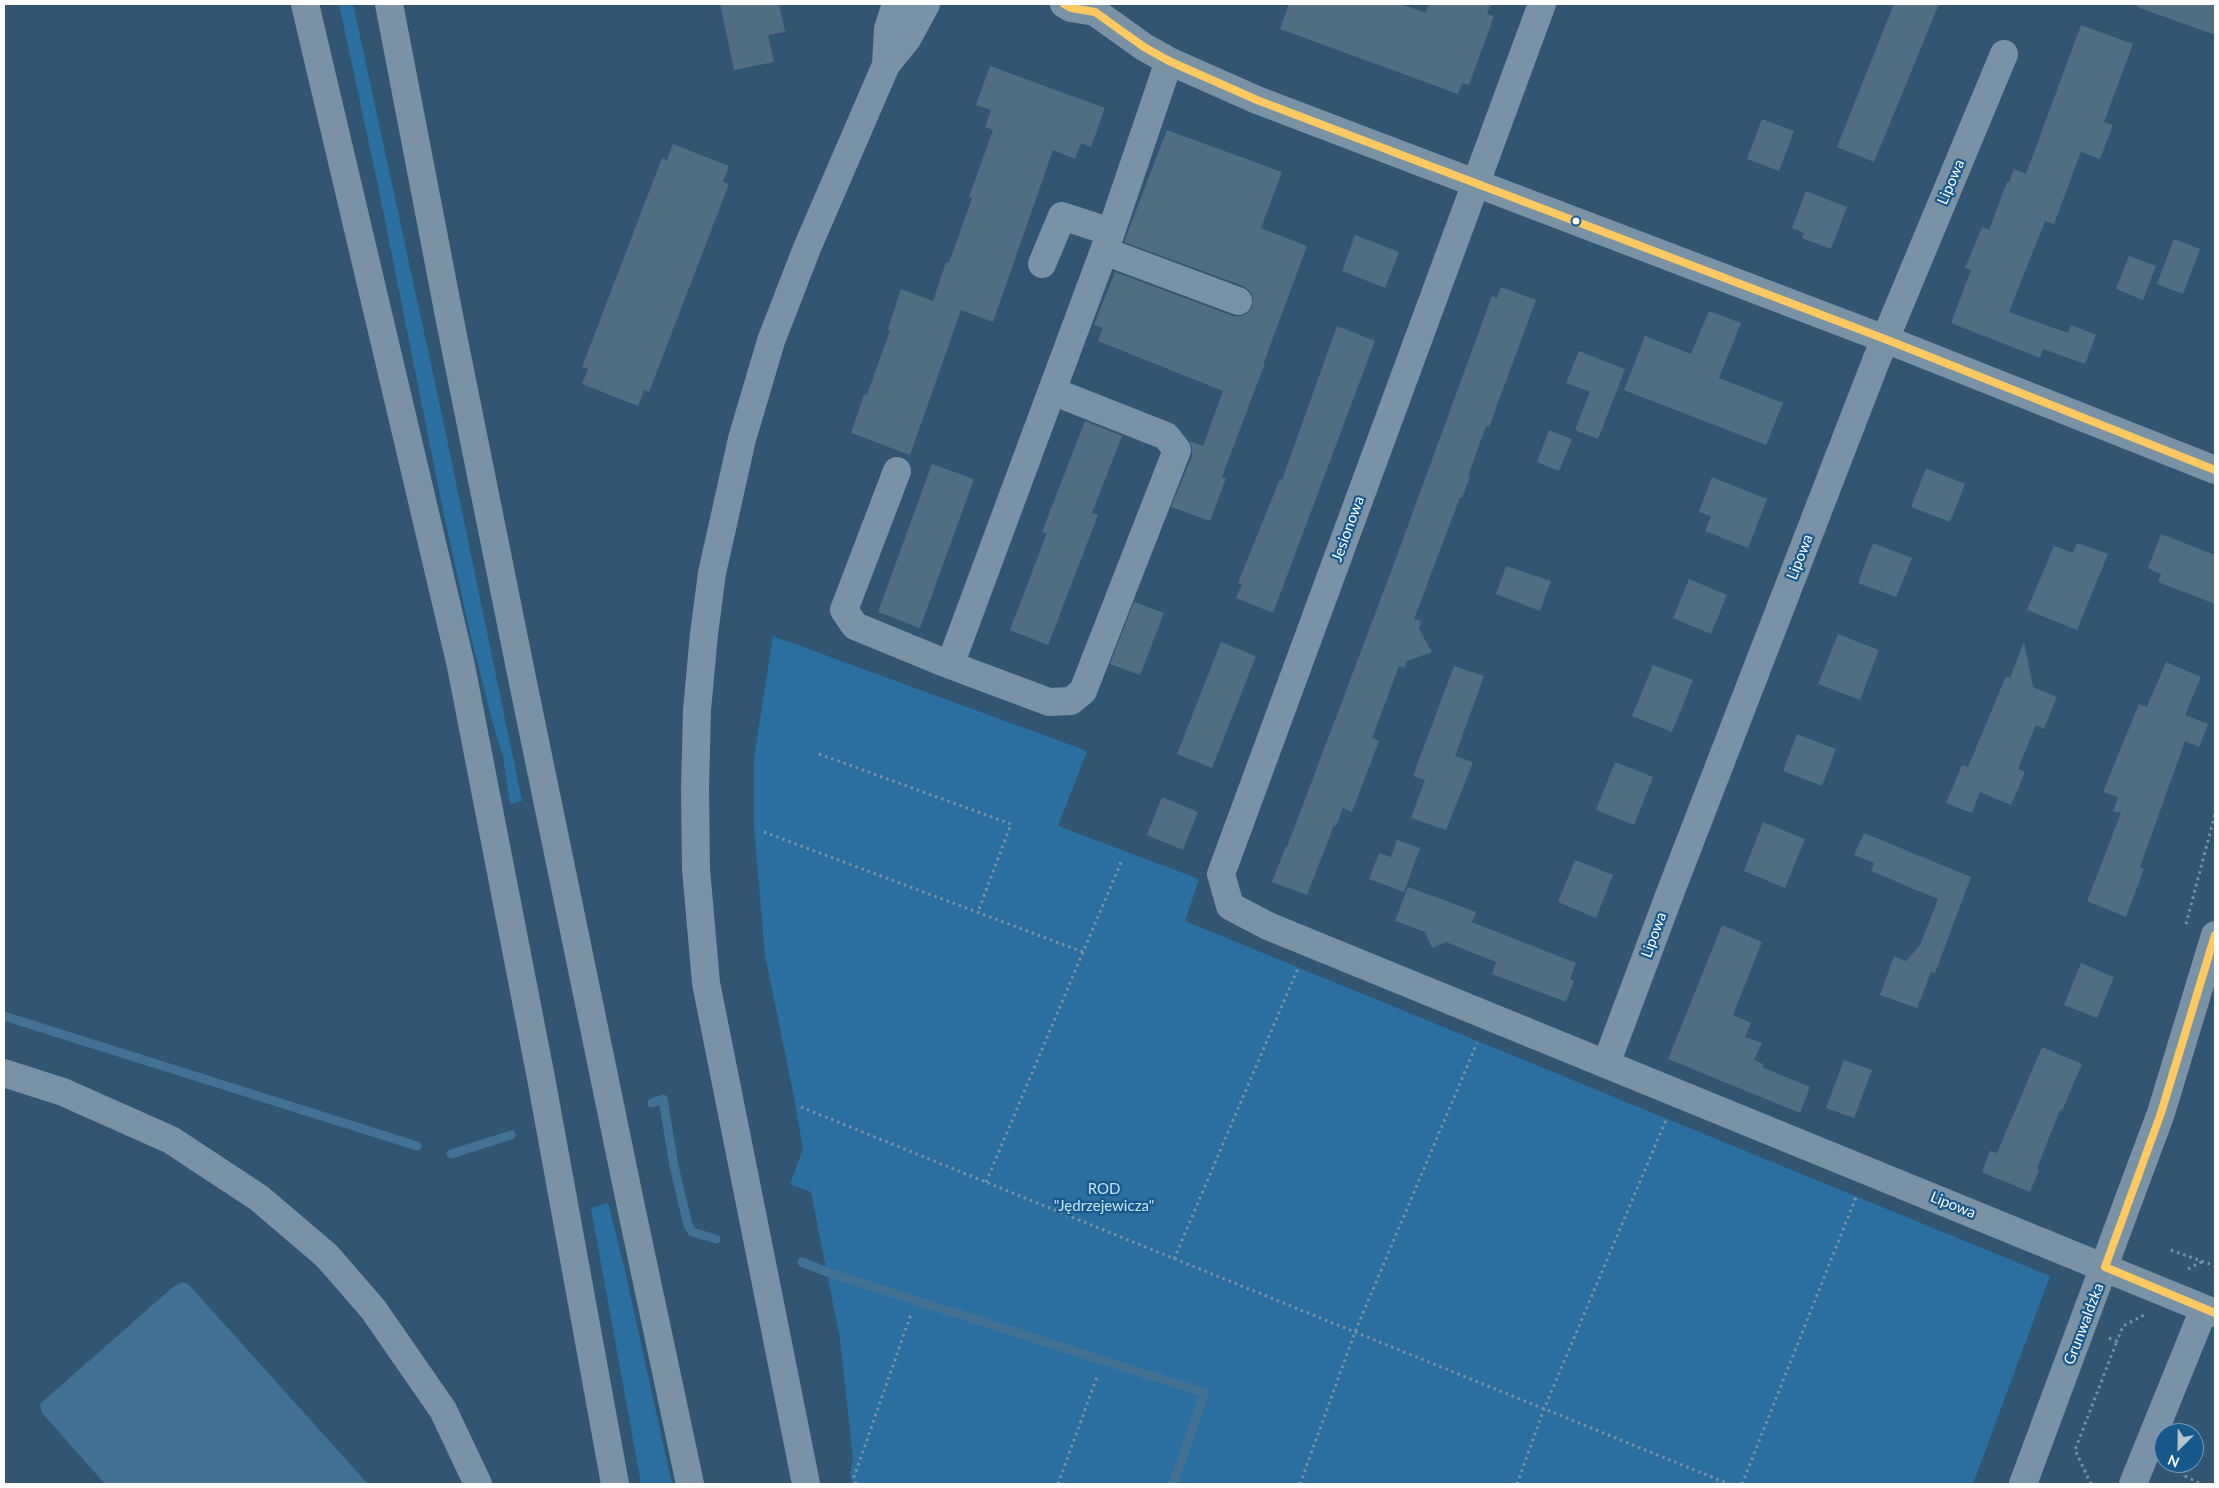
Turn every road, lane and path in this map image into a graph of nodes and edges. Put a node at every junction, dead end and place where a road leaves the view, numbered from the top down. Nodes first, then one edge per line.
1 (305, 4) edge
2 (389, 4) edge
3 (896, 4) edge
4 (926, 4) edge
5 (1064, 4) edge
6 (1542, 4) edge
7 (1094, 8) edge
8 (2004, 54) dead end
9 (1169, 61) junction
10 (886, 65) junction
11 (1475, 184) junction
12 (1107, 241) junction
13 (1042, 264) dead end
14 (1238, 301) dead end
15 (1885, 339) junction
16 (1052, 391) junction
17 (2215, 470) edge
18 (898, 471) dead end
19 (950, 665) junction
20 (819, 754) dead end
21 (764, 832) dead end
22 (1122, 860) dead end
23 (1221, 874) joint
24 (978, 912) junction
25 (2215, 935) edge
26 (1083, 952) junction
27 (1298, 968) dead end
28 (1478, 1042) dead end
29 (1606, 1064) junction
30 (4, 1073) edge
31 (801, 1107) dead end
32 (1666, 1119) dead end
33 (986, 1182) junction
34 (1856, 1197) dead end
35 (2171, 1250) dead end
36 (1174, 1259) junction
37 (2215, 1266) edge
38 (2105, 1267) junction
39 (2210, 1311) edge
40 (910, 1314) dead end
41 (1355, 1332) junction
42 (2116, 1341) dead end
43 (1098, 1374) dead end
44 (1544, 1409) junction
45 (2185, 1473) edge
46 (478, 1484) edge
47 (615, 1484) edge
48 (690, 1484) edge
49 (806, 1484) edge
50 (856, 1484) edge
51 (1058, 1484) edge
52 (1300, 1484) edge
53 (1517, 1484) edge
54 (1729, 1484) edge
55 (1742, 1484) edge
56 (2023, 1484) edge
57 (2092, 1484) edge
58 (2134, 1484) edge
59 (2201, 1484) edge

1 - 47 highway
2 - 48 highway
3 - 10 street
4 - 10 street
5 - 7 street
6 - 11 street, Jesionowa
7 - 9 street
8 - 15 street, Lipowa
9 - 11 street
9 - 12 street
10 - 49 street
11 - 15 street
11 - 23 street, Jesionowa
12 - 13 street
12 - 14 street
12 - 16 street
15 - 17 street
15 - 29 street, Lipowa
16 - 19 street
16 - 19 street
18 - 19 street
20 - 24 path
21 - 24 path
22 - 26 path
23 - 29 street, Lipowa
24 - 26 path
25 - 38 street, Grunwaldzka
26 - 33 path
27 - 36 path
28 - 41 path
29 - 38 street, Lipowa
30 - 46 street
31 - 33 path
32 - 44 path
33 - 36 path
34 - 55 path
35 - 37 path
36 - 41 path
38 - 39 street, Lipowa
38 - 56 street, Grunwaldzka
39 - 58 street
40 - 50 path
41 - 44 path
41 - 52 path
42 - 57 path
43 - 51 path
44 - 53 path
44 - 54 path
45 - 59 path

